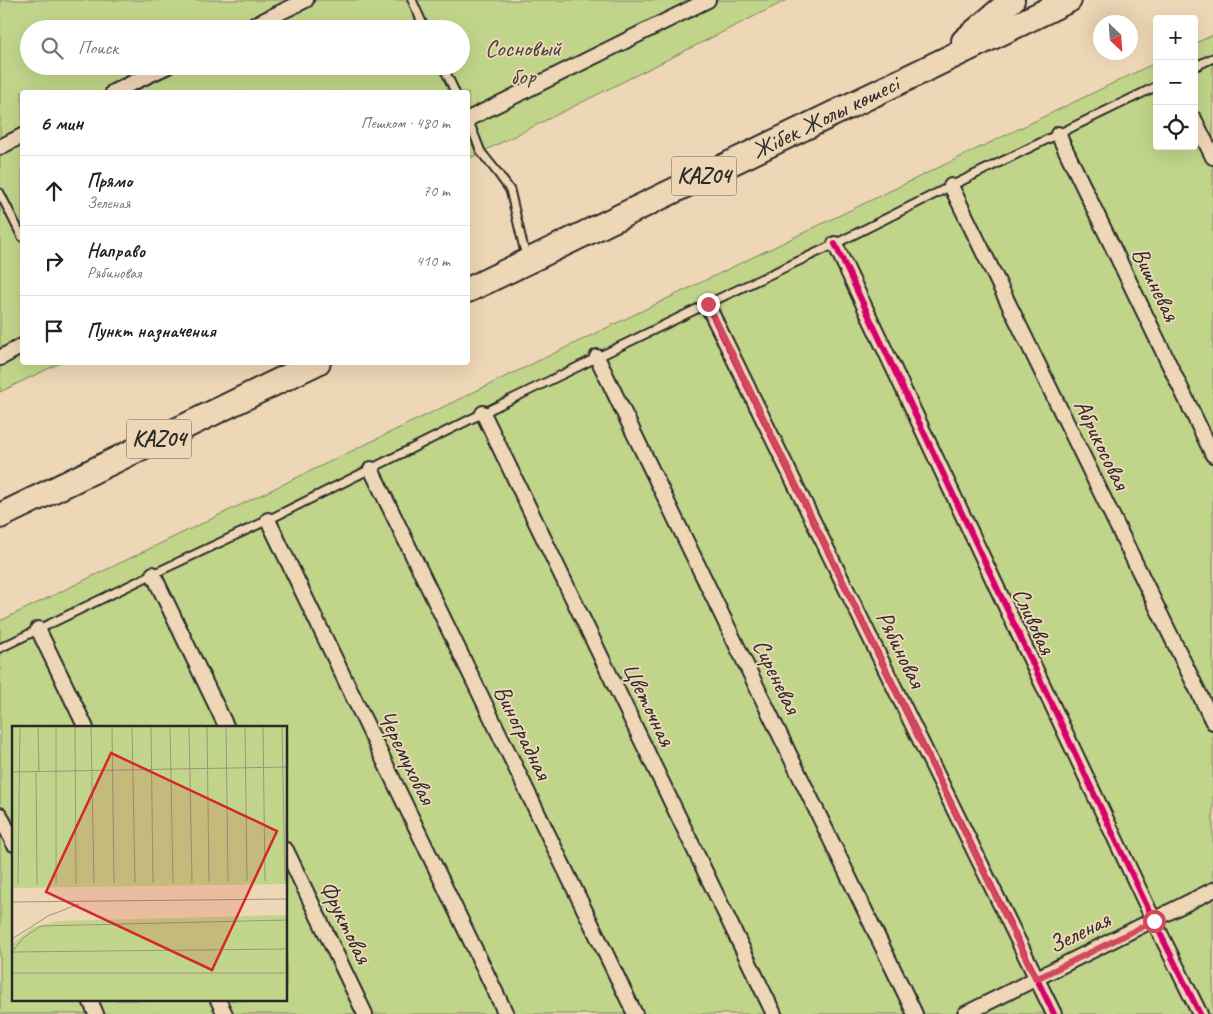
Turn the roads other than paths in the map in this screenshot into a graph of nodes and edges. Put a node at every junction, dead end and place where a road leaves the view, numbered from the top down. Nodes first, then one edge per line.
1 (306, 0) edge
2 (412, 0) edge
3 (708, 0) edge
4 (1012, 0) edge
5 (1068, 0) edge
6 (265, 20) edge
7 (421, 20) edge
8 (1213, 58) edge
9 (940, 62) junction
10 (1198, 65) edge
11 (149, 75) edge
12 (447, 75) edge
13 (1153, 88) edge
14 (117, 90) edge
15 (454, 90) edge
16 (470, 118) edge
17 (470, 124) edge
18 (1198, 127) edge
19 (1058, 134) junction
20 (20, 137) edge
21 (0, 147) edge
22 (1213, 157) edge
23 (951, 186) junction
24 (0, 193) edge
25 (20, 233) edge
26 (835, 244) junction
27 (527, 261) junction
28 (470, 289) edge
29 (708, 304) junction
30 (20, 347) edge
31 (597, 357) junction
32 (0, 358) edge
33 (312, 365) edge
34 (483, 413) junction
35 (1213, 455) edge
36 (371, 469) junction
37 (0, 516) edge
38 (268, 520) junction
39 (153, 574) junction
40 (38, 629) junction
41 (0, 648) edge
42 (1213, 722) edge
43 (85, 726) edge
44 (226, 726) edge
45 (0, 815) edge
46 (12, 840) edge
47 (288, 854) edge
48 (1213, 890) edge
49 (1154, 921) junction
50 (1036, 979) junction
51 (91, 1002) edge
52 (219, 1002) edge
53 (96, 1014) edge
54 (225, 1014) edge
55 (365, 1014) edge
56 (506, 1014) edge
57 (635, 1014) edge
58 (774, 1014) edge
59 (915, 1014) edge
60 (965, 1014) edge
61 (1054, 1014) edge
62 (1200, 1014) edge

1 - 6 street
2 - 7 lane
3 - 16 street
4 - 9 highway, KАZ04
5 - 9 highway
8 - 10 lane
9 - 27 highway, Жібек Жолы көшесі / KАZ04
11 - 14 street
12 - 15 lane
13 - 19 lane
17 - 27 lane
18 - 22 street
19 - 23 lane
19 - 35 street, Вишневая
20 - 21 street
23 - 26 lane
23 - 42 street, Абрикосовая
24 - 25 lane
26 - 29 lane
26 - 49 street, Сливовая
27 - 28 highway, Жібек Жолы көшесі / KАZ04
29 - 31 lane
29 - 50 street, Рябиновая
30 - 32 street
31 - 34 lane
31 - 59 street, Сиреневая
33 - 37 highway, KАZ04
34 - 36 lane
34 - 58 street, Цветочная
36 - 38 lane
36 - 57 street, Виноградная
38 - 39 lane
38 - 56 street, Черемуховая
39 - 40 lane
39 - 44 street
40 - 41 lane
40 - 43 street
45 - 46 street
47 - 55 street, Фруктовая
48 - 49 street, Зеленая
49 - 50 street, Зеленая
49 - 62 street, Сливовая
50 - 60 street, Зеленая
50 - 61 street, Рябиновая
51 - 53 street
52 - 54 street

